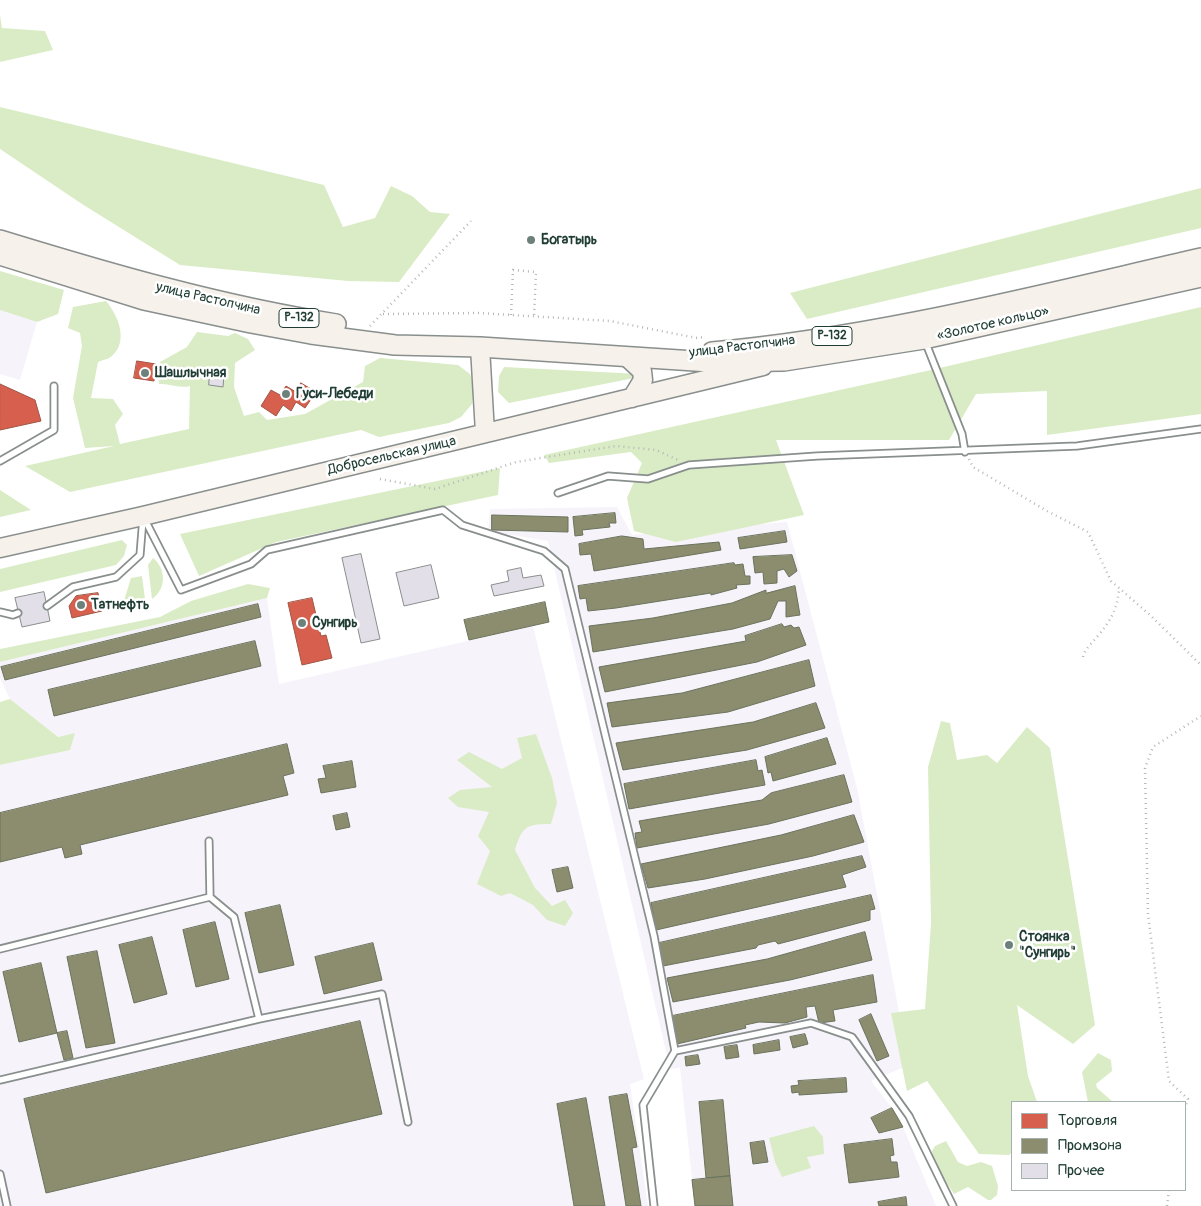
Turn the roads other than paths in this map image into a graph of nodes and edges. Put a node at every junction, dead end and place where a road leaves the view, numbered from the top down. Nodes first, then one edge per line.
1 (0, 240) edge
2 (0, 255) edge
3 (1201, 258) edge
4 (1201, 277) edge
5 (1032, 296) joint
6 (924, 339) junction
7 (480, 347) junction
8 (628, 358) junction
9 (784, 361) junction
10 (54, 386) dead end
11 (632, 398) junction
12 (1201, 429) edge
13 (485, 433) junction
14 (965, 452) junction
15 (0, 461) edge
16 (558, 493) dead end
17 (143, 516) junction
18 (0, 548) edge
19 (47, 606) dead end
20 (0, 612) edge
21 (18, 613) dead end
22 (209, 841) dead end
23 (210, 897) junction
24 (0, 949) edge
25 (259, 1019) junction
26 (676, 1051) junction
27 (0, 1080) edge
28 (408, 1122) dead end
29 (0, 1174) edge
30 (7, 1206) edge
31 (654, 1206) edge
32 (953, 1206) edge

1 - 7 highway, улица Растопчина / Р-132
2 - 7 highway, улица Растопчина / Р-132
3 - 5 highway, «Золотое кольцо» / Р-132
4 - 6 highway, «Золотое кольцо» / Р-132
5 - 8 highway, улица Растопчина / Р-132
6 - 9 highway, «Золотое кольцо» / Р-132
6 - 14 lane
7 - 8 highway, улица Растопчина / Р-132
7 - 13 main road
8 - 9 highway, улица Растопчина / Р-132
8 - 11 main road
9 - 11 main road, Добросельская улица
10 - 15 lane
11 - 13 main road, Добросельская улица
12 - 14 lane
13 - 17 main road, Добросельская улица
14 - 16 lane
17 - 18 main road, Добросельская улица
17 - 19 lane
17 - 26 lane
20 - 21 lane
22 - 23 lane
23 - 24 lane
23 - 25 lane
25 - 27 lane
25 - 28 lane
26 - 31 lane
26 - 32 lane
29 - 30 lane

